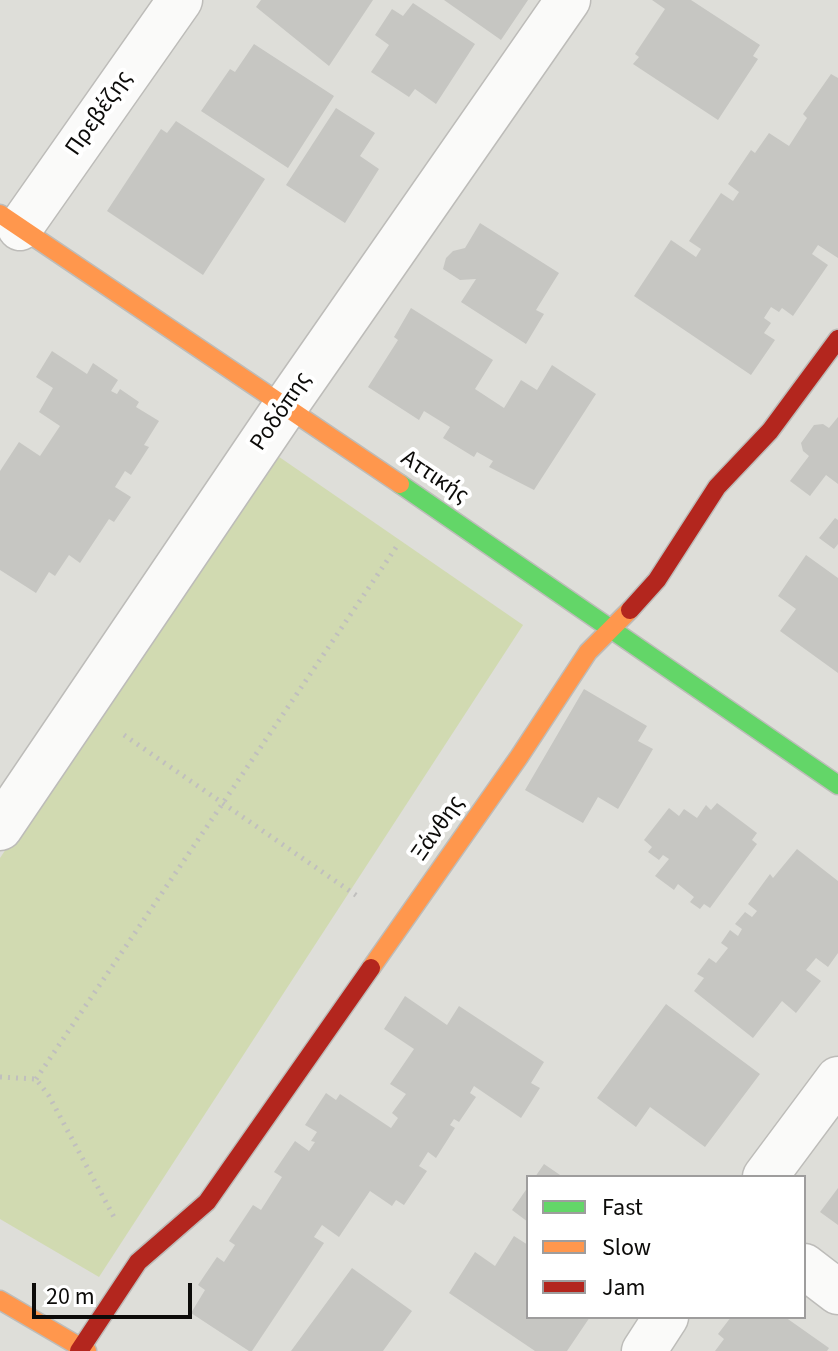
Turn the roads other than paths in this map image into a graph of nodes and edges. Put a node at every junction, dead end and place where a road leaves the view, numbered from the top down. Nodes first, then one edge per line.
1 (180, 0) edge
2 (568, 0) edge
3 (10, 221) edge
4 (838, 339) edge
5 (285, 407) junction
6 (611, 628) junction
7 (838, 785) edge
8 (0, 828) edge
9 (838, 1079) edge
10 (766, 1175) edge
11 (806, 1268) edge
12 (838, 1292) edge
13 (0, 1300) edge
14 (665, 1319) edge
15 (82, 1350) edge
16 (644, 1351) edge

1 - 3 street, Πρεβέζης
2 - 5 street, Ροδόπης
3 - 5 street, Αττικής
4 - 6 street, Ξάνθης
5 - 6 street, Αττικής
5 - 8 street, Ροδόπης
6 - 7 street, Αττικής
6 - 15 street, Ξάνθης
9 - 10 street
11 - 12 street
13 - 15 street
14 - 16 street

